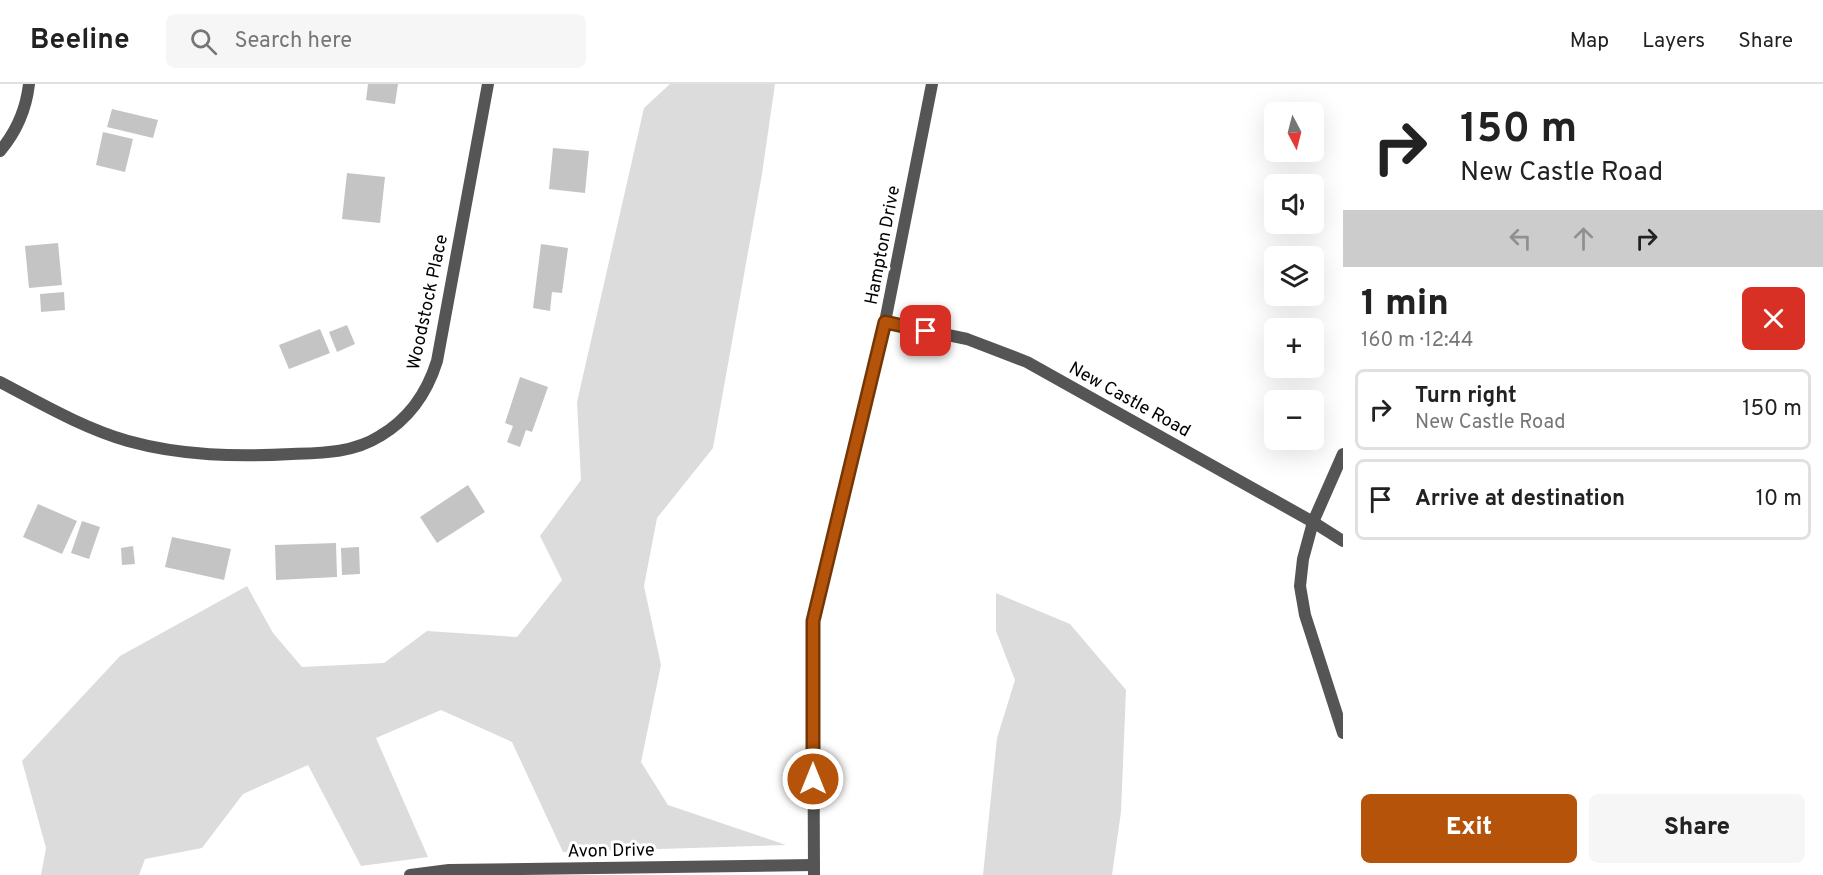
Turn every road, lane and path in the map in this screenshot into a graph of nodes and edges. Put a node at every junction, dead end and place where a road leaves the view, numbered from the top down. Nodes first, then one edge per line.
1 (29, 84) edge
2 (488, 84) edge
3 (932, 84) edge
4 (0, 151) edge
5 (885, 322) junction
6 (0, 382) edge
7 (1343, 454) edge
8 (1313, 522) junction
9 (1343, 541) edge
10 (1343, 733) edge
11 (814, 870) edge
12 (410, 875) edge

1 - 4 street
2 - 6 street, Woodstock Place
3 - 5 street, Hampton Drive
5 - 8 street, New Castle Road
5 - 11 street, Hampton Drive
7 - 8 street
8 - 9 street, New Castle Road
8 - 10 street
11 - 12 street, Avon Drive

